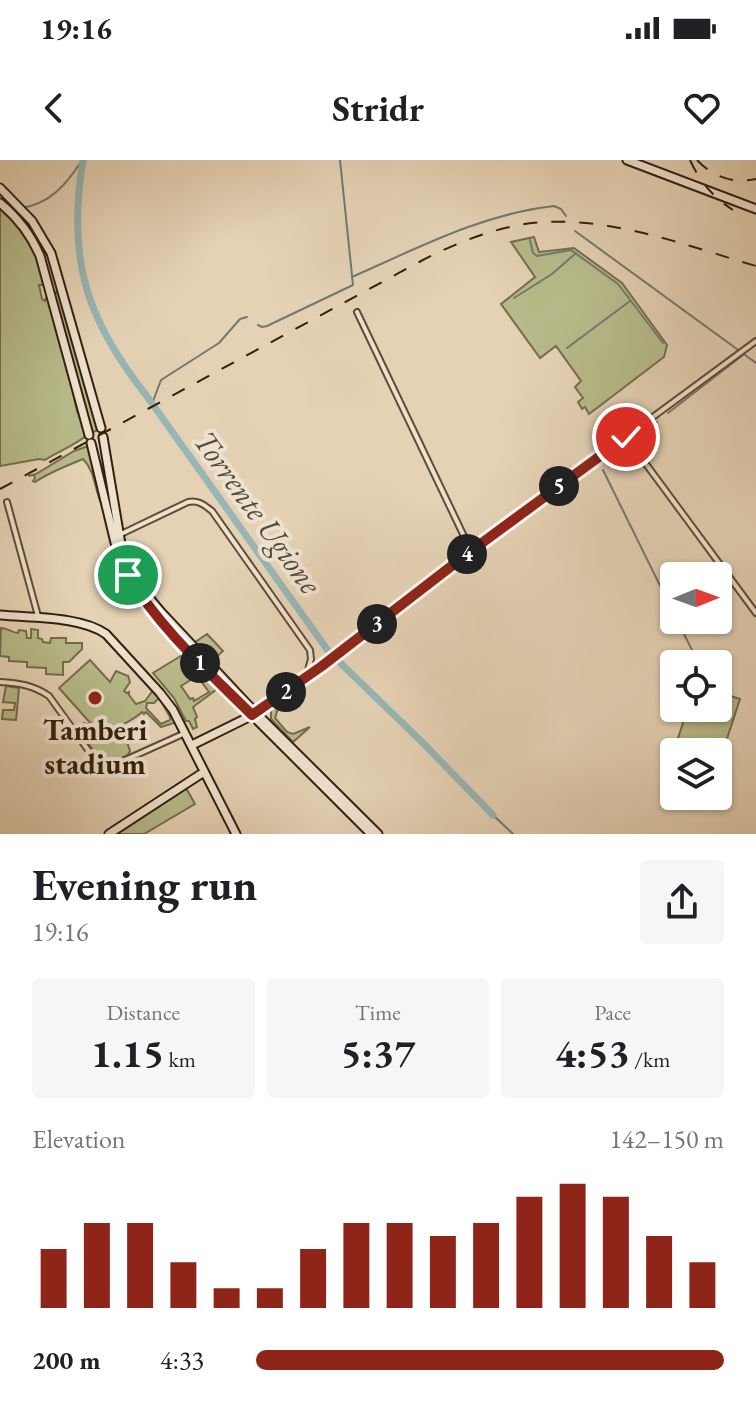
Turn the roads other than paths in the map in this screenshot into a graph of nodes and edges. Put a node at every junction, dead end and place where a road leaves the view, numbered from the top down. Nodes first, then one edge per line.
1 (627, 160) edge
2 (0, 188) edge
3 (8, 209) edge
4 (756, 209) edge
5 (58, 271) junction
6 (64, 291) junction
7 (51, 293) junction
8 (357, 312) dead end
9 (756, 341) edge
10 (626, 437) junction
11 (7, 502) dead end
12 (110, 519) junction
13 (119, 535) junction
14 (471, 551) junction
15 (756, 613) edge
16 (0, 615) edge
17 (39, 619) junction
18 (207, 670) junction
19 (306, 677) junction
20 (0, 682) edge
21 (268, 705) junction
22 (254, 714) junction
23 (266, 722) junction
24 (232, 724) junction
25 (185, 733) junction
26 (192, 745) junction
27 (204, 772) junction
28 (109, 834) edge
29 (236, 834) edge
30 (371, 834) edge
31 (378, 834) edge

1 - 4 main road
2 - 5 main road
3 - 5 main road
3 - 7 main road
5 - 6 main road
6 - 7 main road
6 - 13 main road
7 - 12 main road
8 - 14 street
9 - 10 street
10 - 14 street
10 - 15 street
11 - 17 street
12 - 13 main road
12 - 18 main road
13 - 19 street
13 - 22 main road
14 - 19 street
16 - 17 main road
17 - 25 main road
18 - 22 main road
18 - 24 main road
19 - 21 street
20 - 25 street
21 - 22 street
21 - 23 street
22 - 23 main road
22 - 24 main road
22 - 30 main road
23 - 31 main road
24 - 26 main road
25 - 26 main road
26 - 27 main road
27 - 28 main road
27 - 29 main road

